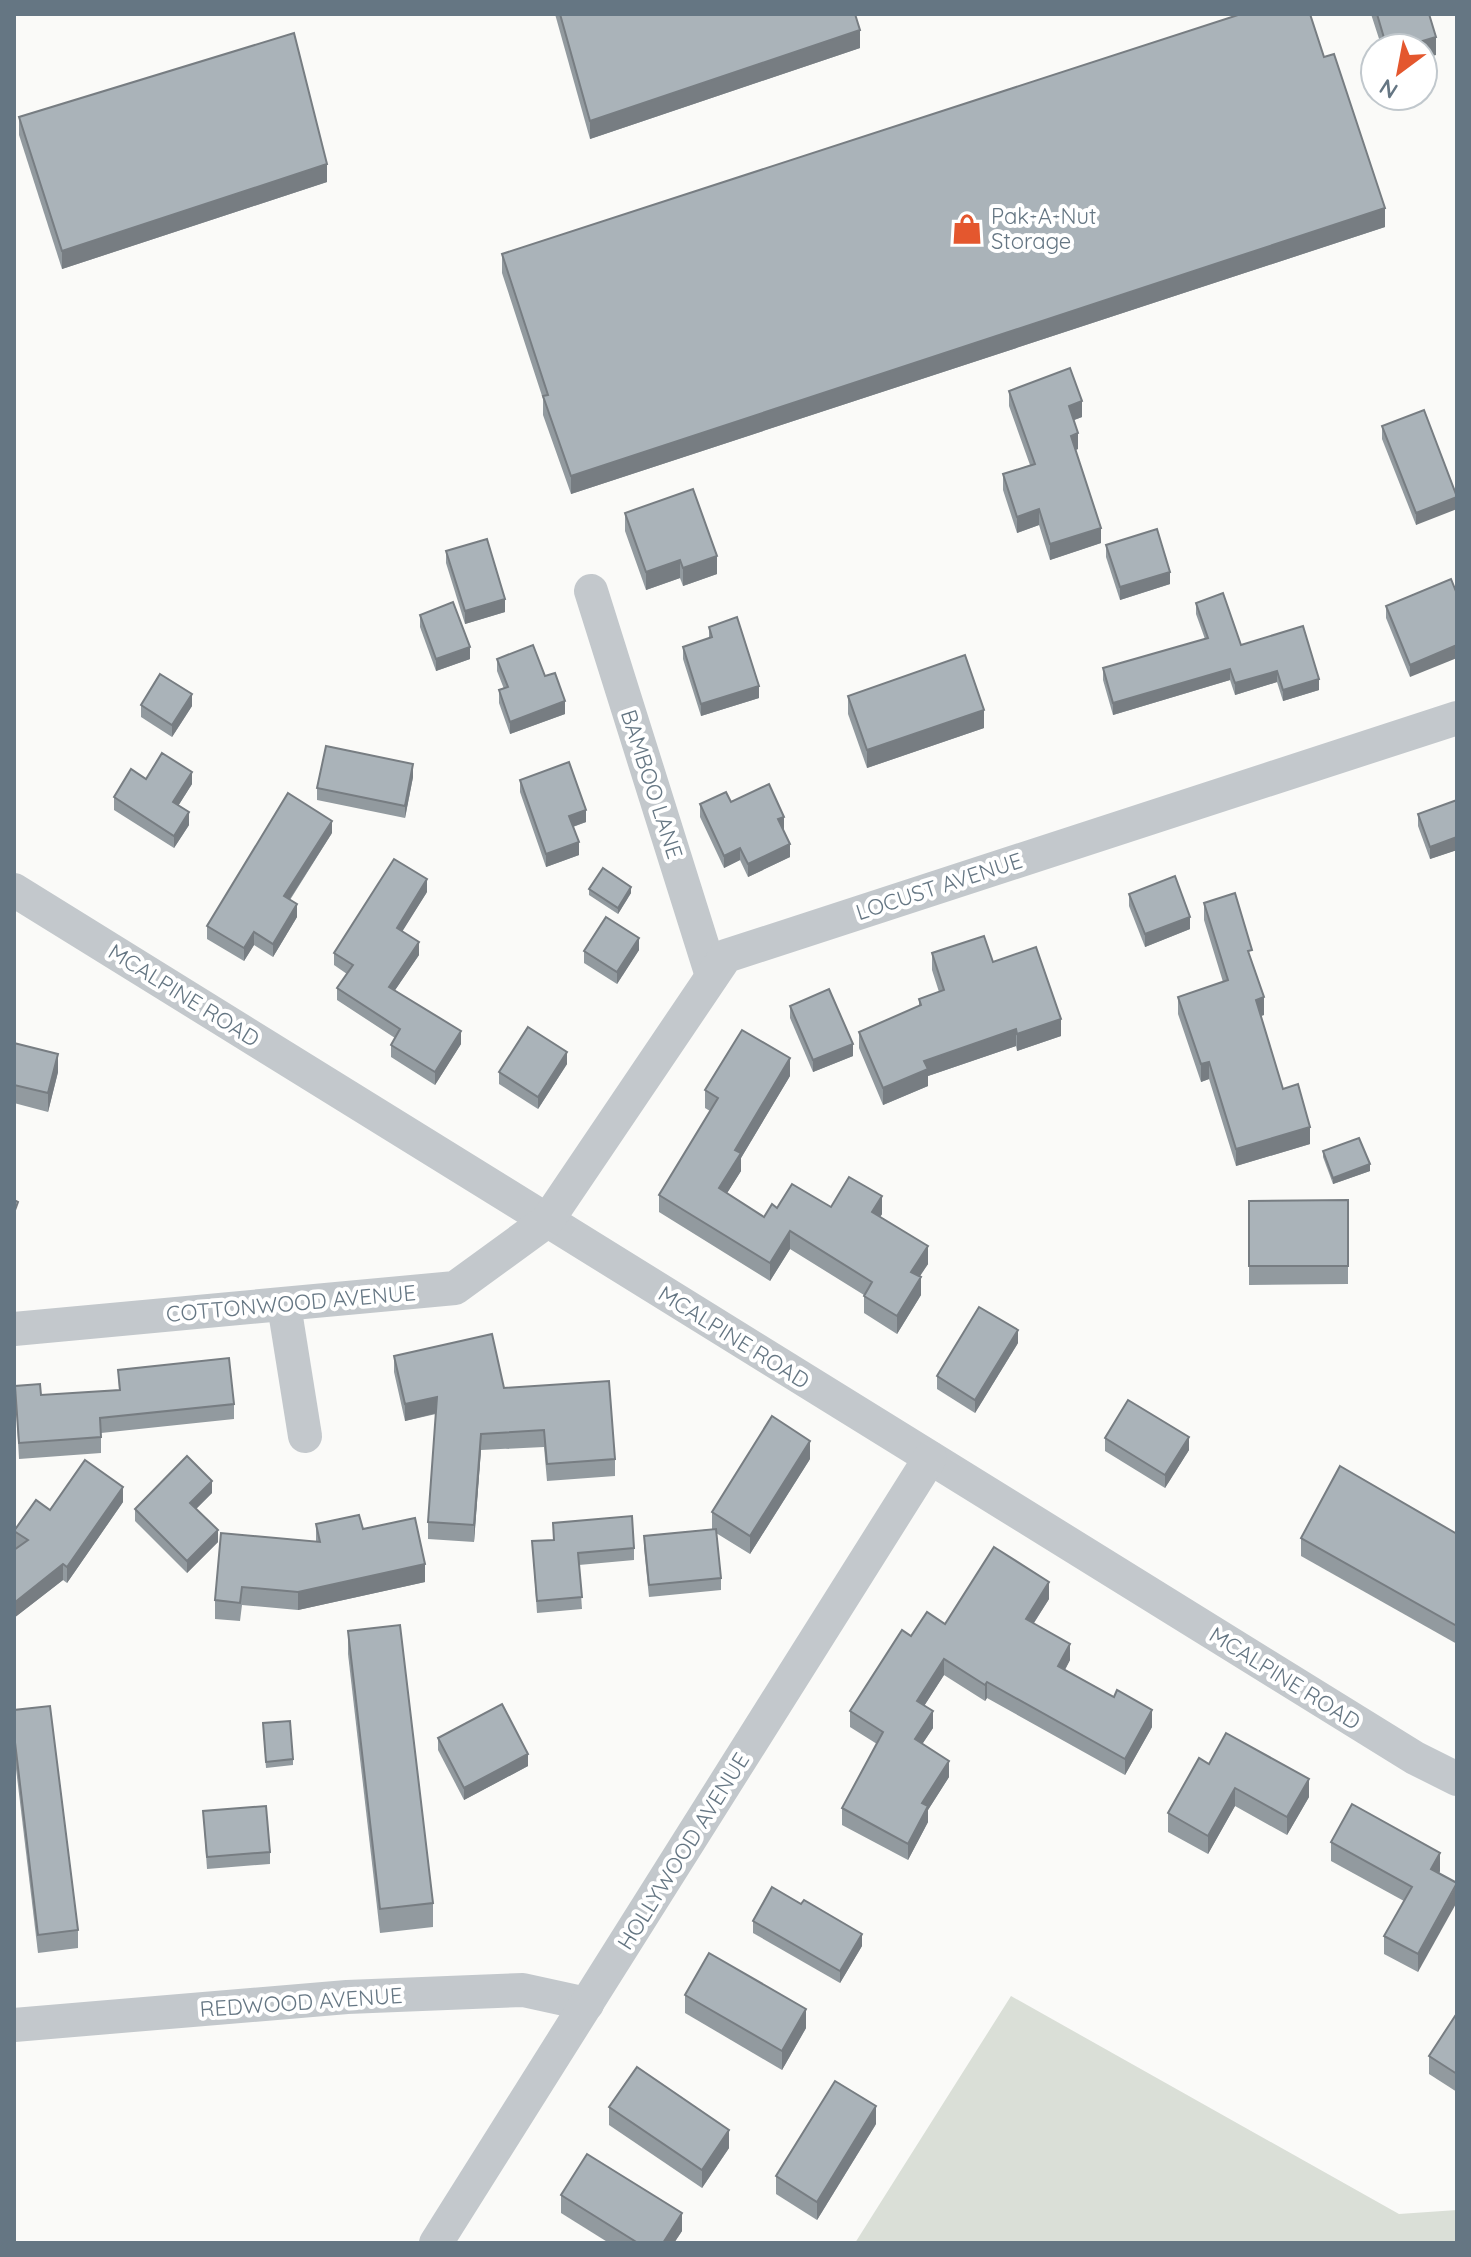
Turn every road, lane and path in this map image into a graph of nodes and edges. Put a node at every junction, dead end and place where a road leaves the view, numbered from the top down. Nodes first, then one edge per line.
1 (591, 591) dead end
2 (1457, 718) edge
3 (14, 890) edge
4 (712, 976) junction
5 (547, 1221) junction
6 (284, 1305) junction
7 (14, 1329) edge
8 (305, 1436) dead end
9 (930, 1458) junction
10 (1457, 1779) edge
11 (587, 2004) junction
12 (14, 2025) edge
13 (436, 2243) edge

1 - 4 street, BAMBOO LANE
2 - 4 street, LOCUST AVENUE
3 - 5 street, MCALPINE ROAD
4 - 5 street, LOCUST AVENUE
5 - 6 street, COTTONWOOD AVENUE
5 - 9 street, MCALPINE ROAD
6 - 7 street, COTTONWOOD AVENUE
6 - 8 street
9 - 10 street, MCALPINE ROAD
9 - 11 street, HOLLYWOOD AVENUE
11 - 12 street, REDWOOD AVENUE
11 - 13 street, HOLLYWOOD AVENUE

